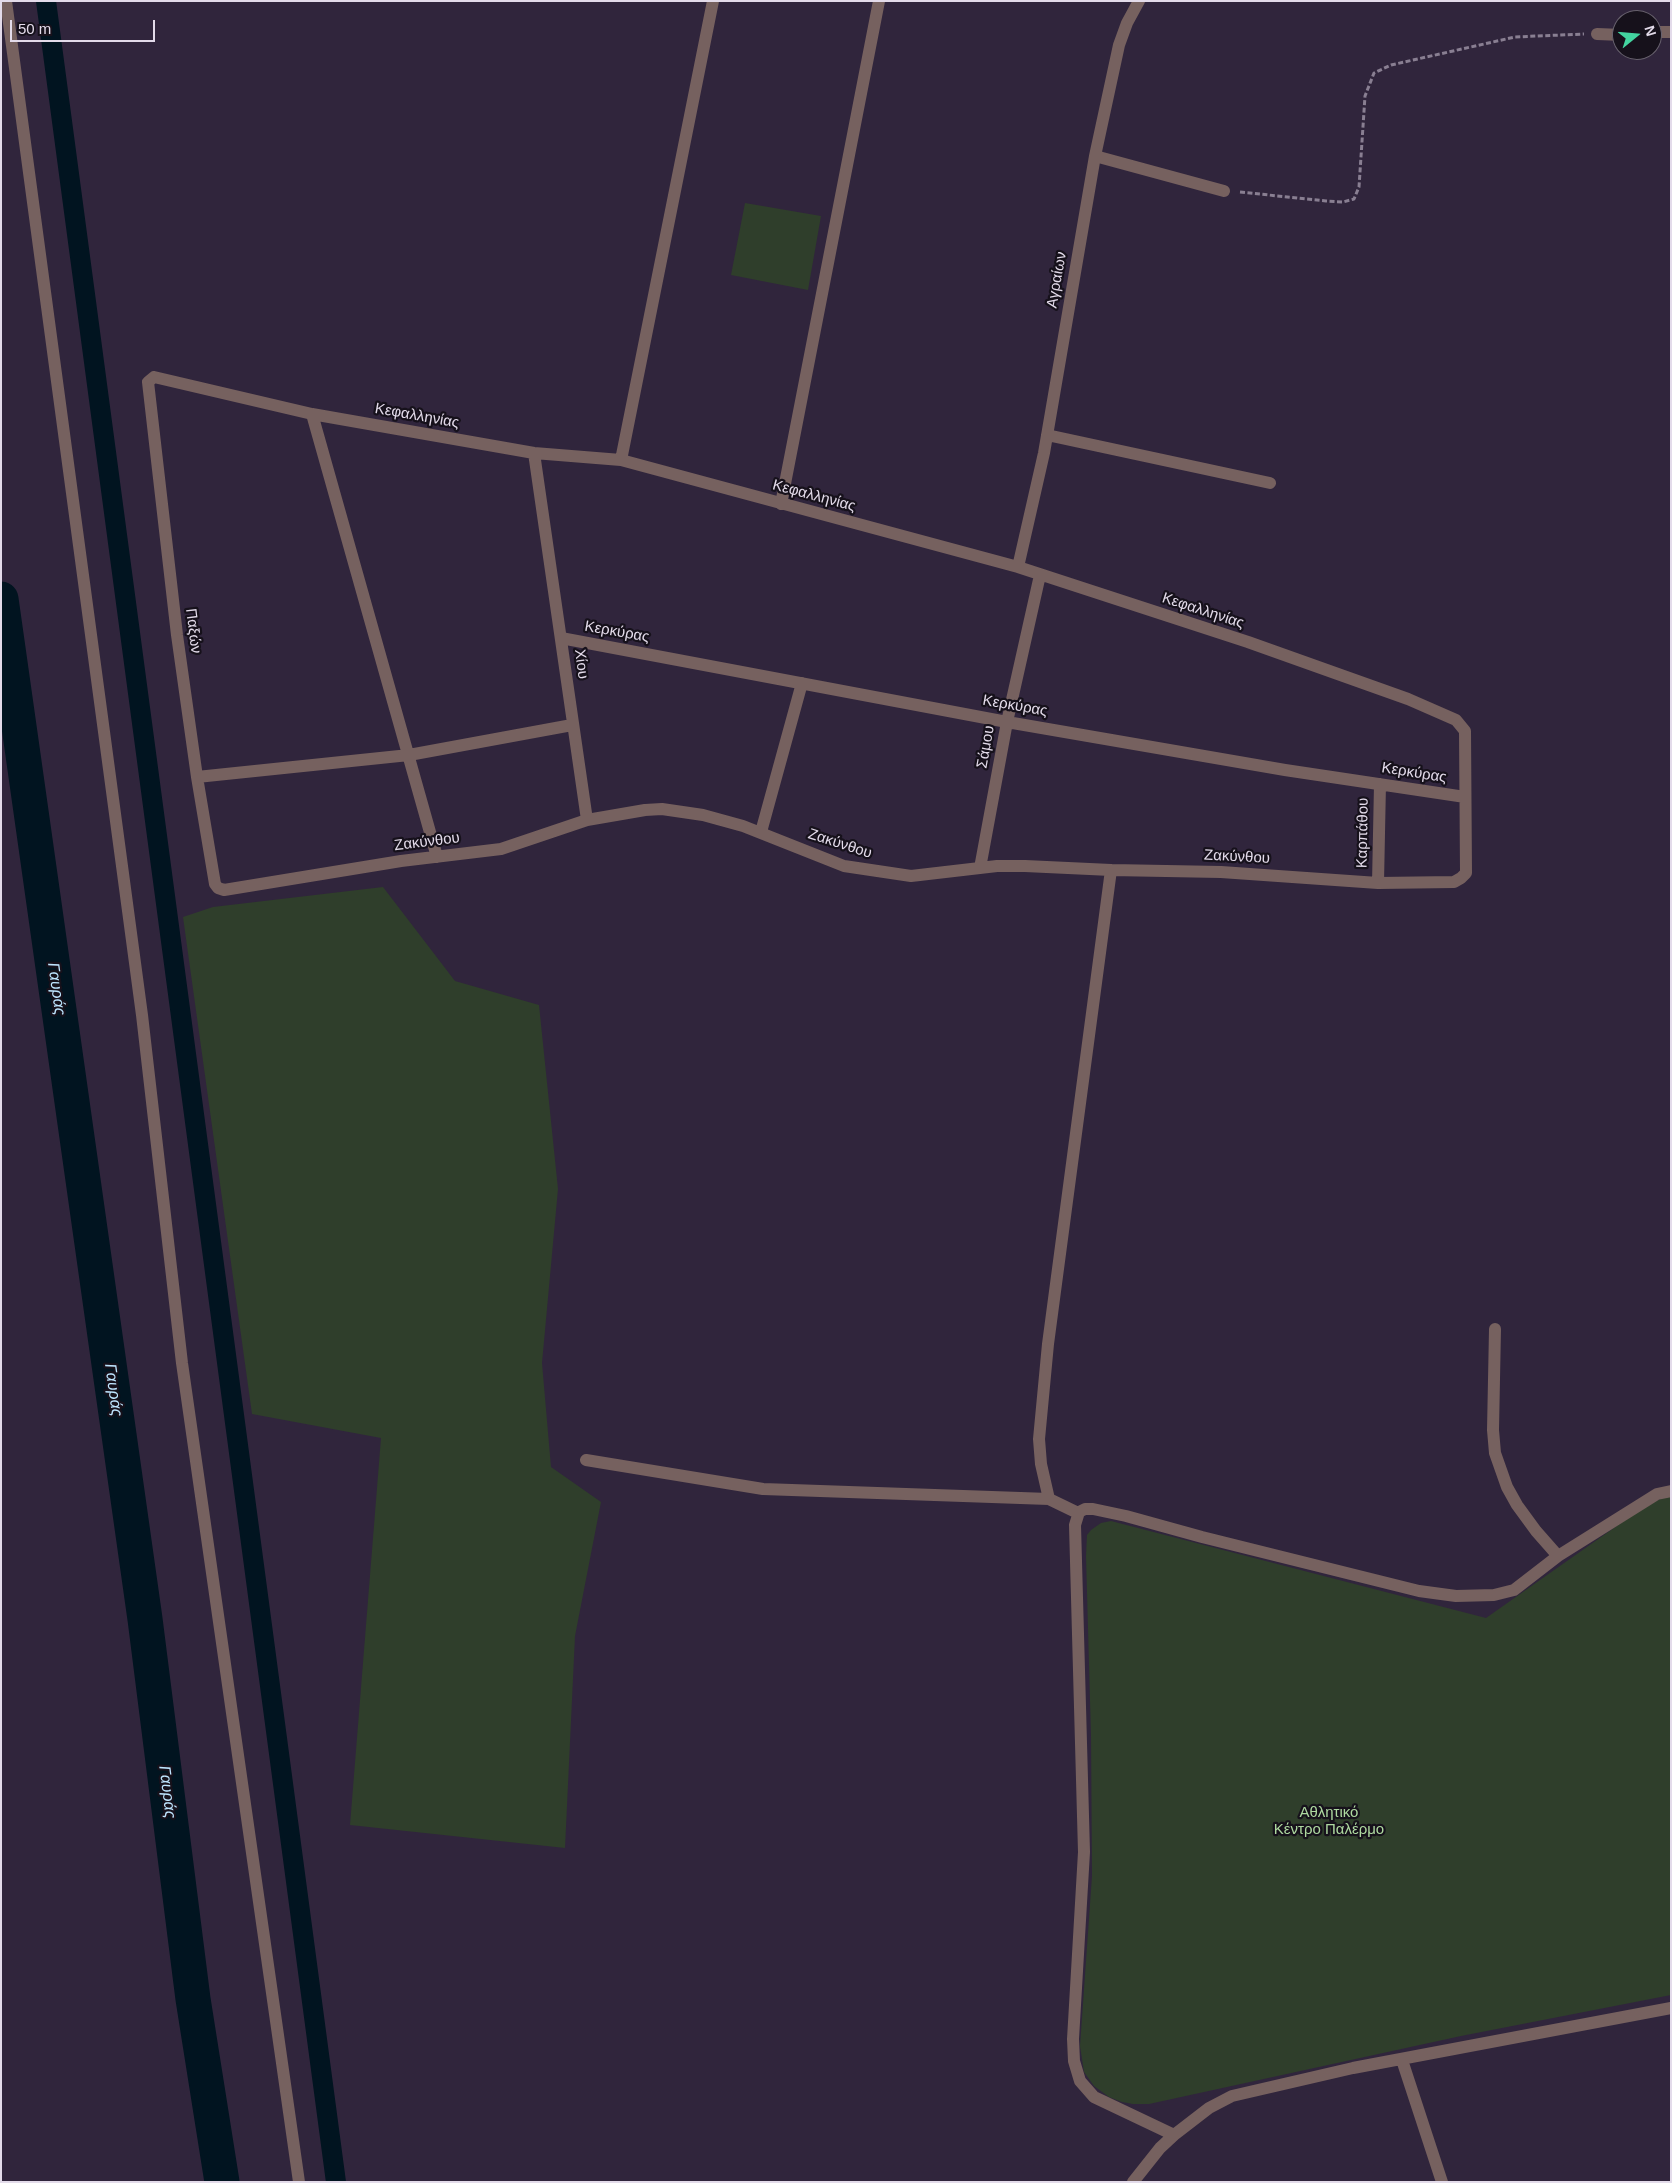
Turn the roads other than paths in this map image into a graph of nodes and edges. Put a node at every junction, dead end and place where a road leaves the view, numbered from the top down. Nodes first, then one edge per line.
1 (6, 1) edge
2 (713, 1) edge
3 (879, 1) edge
4 (1138, 1) edge
5 (1597, 34) road end
6 (1612, 35) edge
7 (1095, 156) junction
8 (1224, 190) road end
9 (148, 382) joint
10 (312, 414) junction
11 (1047, 434) junction
12 (534, 453) junction
13 (621, 460) junction
14 (1270, 483) dead end
15 (782, 504) junction
16 (1018, 567) junction
17 (1040, 575) junction
18 (561, 638) junction
19 (802, 683) junction
20 (1007, 722) junction
21 (572, 725) junction
22 (409, 755) junction
23 (197, 777) junction
24 (1380, 784) junction
25 (1465, 797) junction
26 (587, 820) junction
27 (761, 832) junction
28 (437, 857) junction
29 (980, 868) junction
30 (1111, 870) junction
31 (1378, 882) junction
32 (215, 884) joint
33 (1495, 1329) dead end
34 (586, 1460) dead end
35 (1671, 1491) edge
36 (1049, 1499) junction
37 (1078, 1513) junction
38 (1558, 1556) junction
39 (1671, 2008) edge
40 (1402, 2060) junction
41 (1174, 2135) junction
42 (299, 2182) edge
43 (1133, 2182) edge
44 (1442, 2182) edge

1 - 42 street
2 - 13 street
3 - 15 street
4 - 7 street, Αγραίων
5 - 6 street
7 - 8 street
7 - 11 street, Αγραίων
9 - 10 street, Κεφαλληνίας
9 - 23 street, Παξών
10 - 12 street, Κεφαλληνίας
10 - 22 street
11 - 14 street
11 - 16 street, Αγραίων
12 - 13 street, Κεφαλληνίας
12 - 18 street, Χίου
13 - 15 street, Κεφαλληνίας
15 - 16 street, Κεφαλληνίας
16 - 17 street, Κεφαλληνίας
17 - 20 street, Σάμου
17 - 25 street, Κεφαλληνίας
18 - 19 street, Κερκύρας
18 - 21 street, Χίου
19 - 20 street, Κερκύρας
19 - 27 street
20 - 24 street, Κερκύρας
20 - 29 street, Σάμου
21 - 22 street
21 - 26 street, Χίου
22 - 23 street
22 - 28 street
23 - 32 street, Παξών
24 - 25 street, Κερκύρας
24 - 31 street, Καρπάθου
25 - 31 street, Ζακύνθου
26 - 27 street, Ζακύνθου
26 - 28 street, Ζακύνθου
27 - 29 street, Ζακύνθου
28 - 32 street, Ζακύνθου
29 - 30 street, Ζακύνθου
30 - 31 street, Ζακύνθου
30 - 36 street
33 - 38 street
34 - 36 street
35 - 38 street
36 - 37 street
37 - 38 street
37 - 41 street
39 - 40 street
40 - 41 street
40 - 44 street
41 - 43 street

